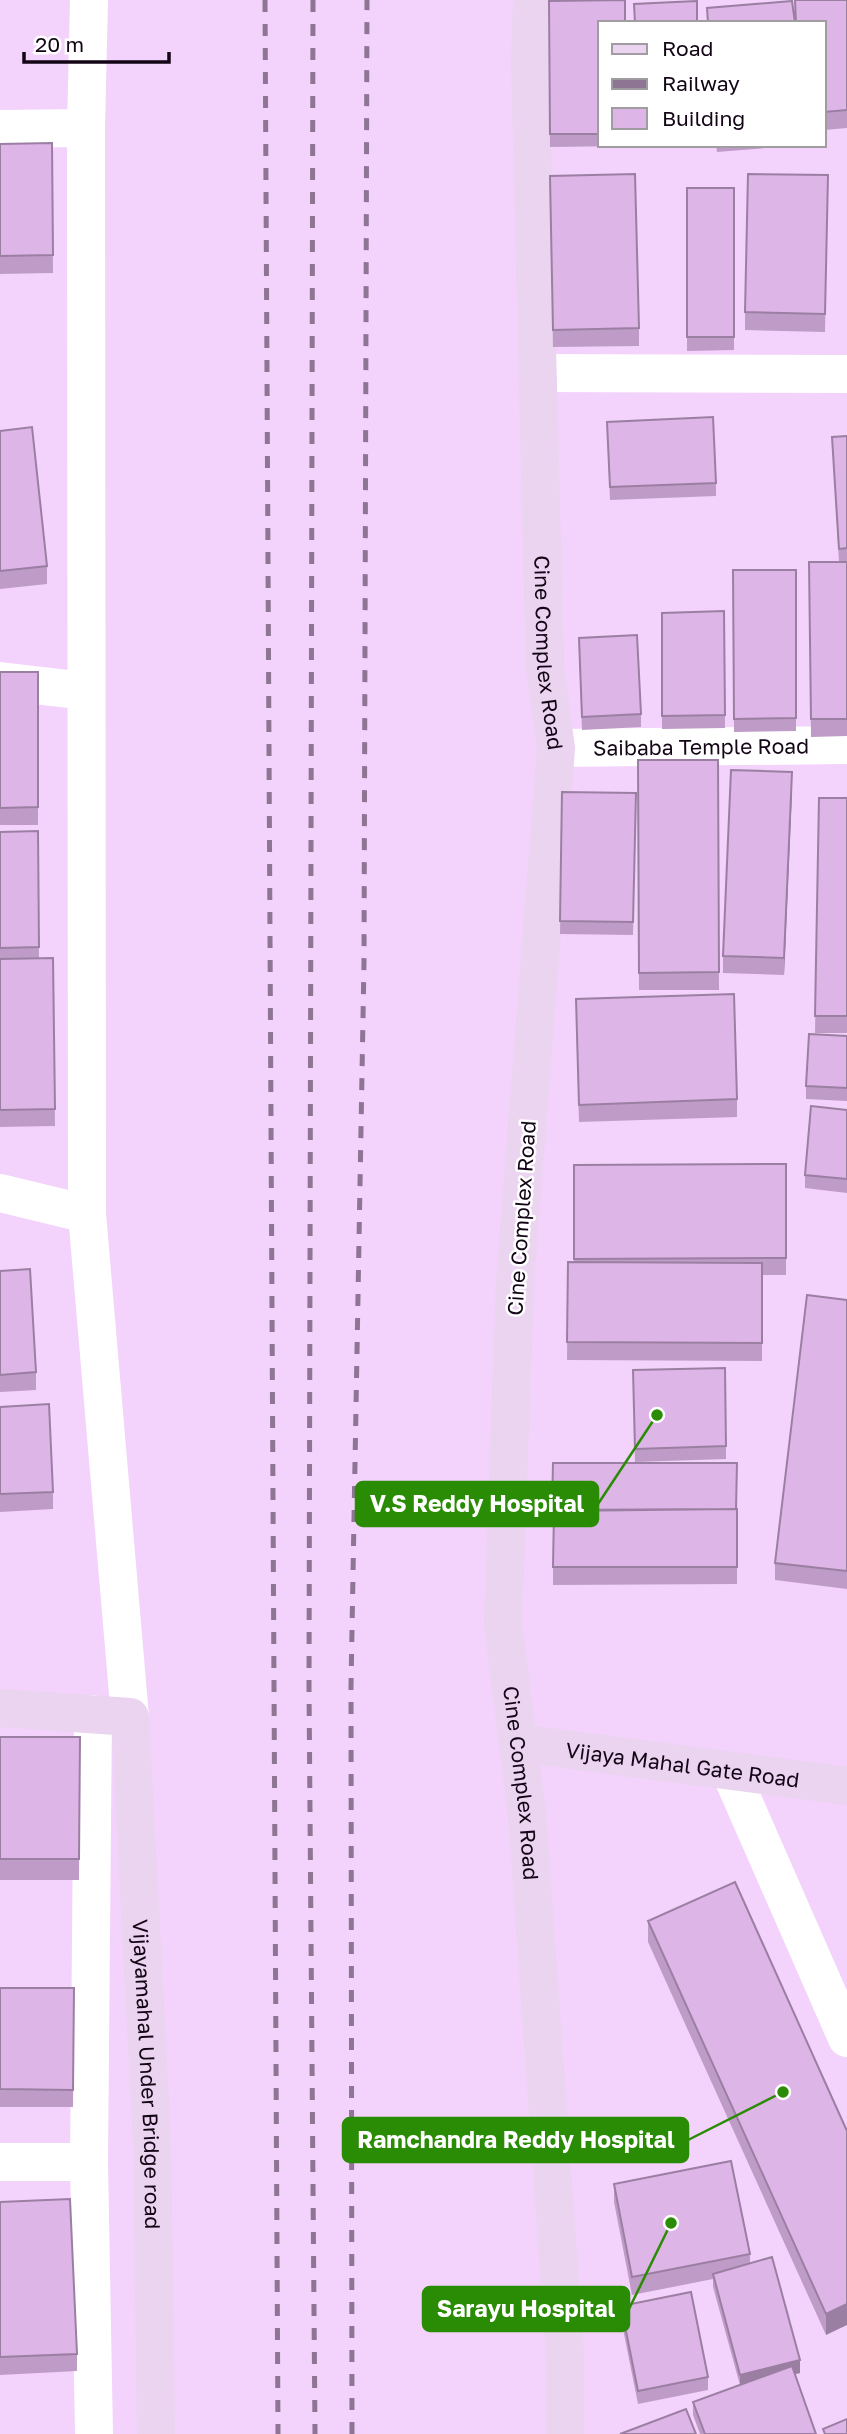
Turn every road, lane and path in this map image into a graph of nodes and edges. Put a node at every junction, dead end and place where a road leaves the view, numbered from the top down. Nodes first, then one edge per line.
1 (89, 0) edge
2 (532, 0) edge
3 (86, 128) junction
4 (0, 129) edge
5 (538, 373) junction
6 (847, 373) edge
7 (0, 681) edge
8 (86, 691) junction
9 (847, 745) edge
10 (556, 748) junction
11 (0, 1193) edge
12 (87, 1214) junction
13 (0, 1708) edge
14 (111, 1716) junction
15 (518, 1743) junction
16 (730, 1771) junction
17 (847, 1786) edge
18 (847, 2038) edge
19 (0, 2162) edge
20 (89, 2162) junction
21 (565, 2356) junction
22 (94, 2434) edge
23 (156, 2434) edge
24 (540, 2434) edge
25 (565, 2434) edge

1 - 3 street
2 - 5 main road, Cine Complex Road
3 - 4 street
3 - 8 street
5 - 6 street
5 - 10 main road, Cine Complex Road
7 - 8 street
8 - 12 street
9 - 10 street, Saibaba Temple Road
10 - 15 main road, Cine Complex Road
11 - 12 street
12 - 14 street
13 - 14 main road
14 - 20 street
14 - 23 main road, Vijayamahal Under Bridge road
15 - 16 main road, Vijaya Mahal Gate Road
15 - 21 main road, Cine Complex Road
16 - 17 main road, Vijaya Mahal Gate Road
16 - 18 street
19 - 20 street
20 - 22 street
21 - 24 main road
21 - 25 main road, Cine Complex Road

